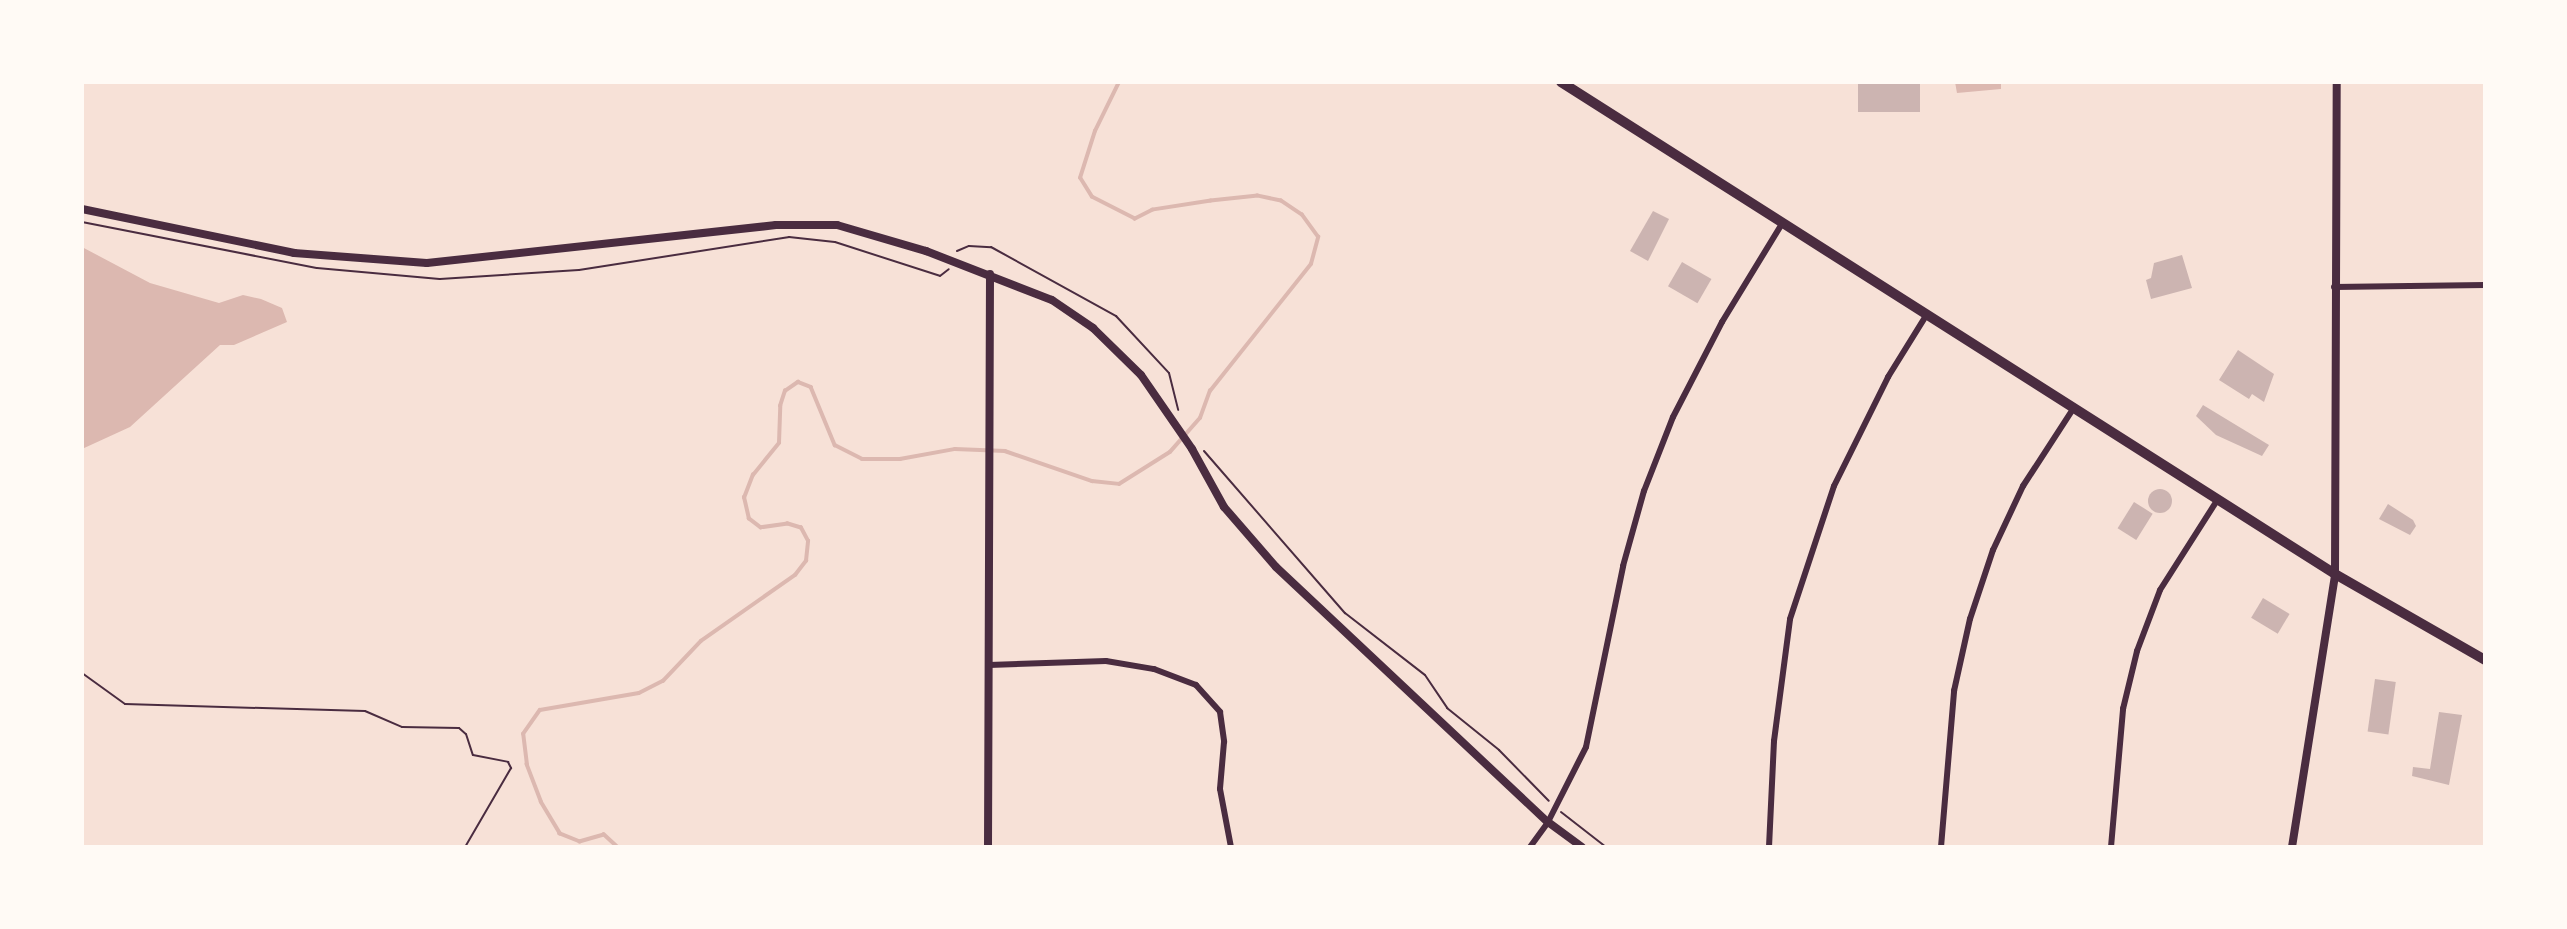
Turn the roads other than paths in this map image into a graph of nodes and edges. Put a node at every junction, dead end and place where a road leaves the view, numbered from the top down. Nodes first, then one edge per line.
1 (1561, 82) edge
2 (2337, 82) edge
3 (82, 209) edge
4 (1783, 222) junction
5 (990, 274) junction
6 (2485, 285) edge
7 (2334, 287) junction
8 (1927, 314) junction
9 (2073, 409) junction
10 (2218, 499) junction
11 (2335, 574) junction
12 (2485, 660) edge
13 (989, 666) junction
14 (1548, 822) junction
15 (988, 847) edge
16 (1231, 847) edge
17 (1530, 847) edge
18 (1582, 847) edge
19 (1769, 847) edge
20 (1941, 847) edge
21 (2111, 847) edge
22 (2292, 847) edge

1 - 4 main road
2 - 7 street
3 - 5 street
4 - 8 main road
4 - 14 street
5 - 13 street
5 - 14 street
6 - 7 street
7 - 11 street
8 - 9 main road
8 - 19 street
9 - 10 main road
9 - 20 street
10 - 11 main road
10 - 21 street
11 - 12 main road
11 - 22 street
13 - 15 street
13 - 16 street
14 - 17 street
14 - 18 street

